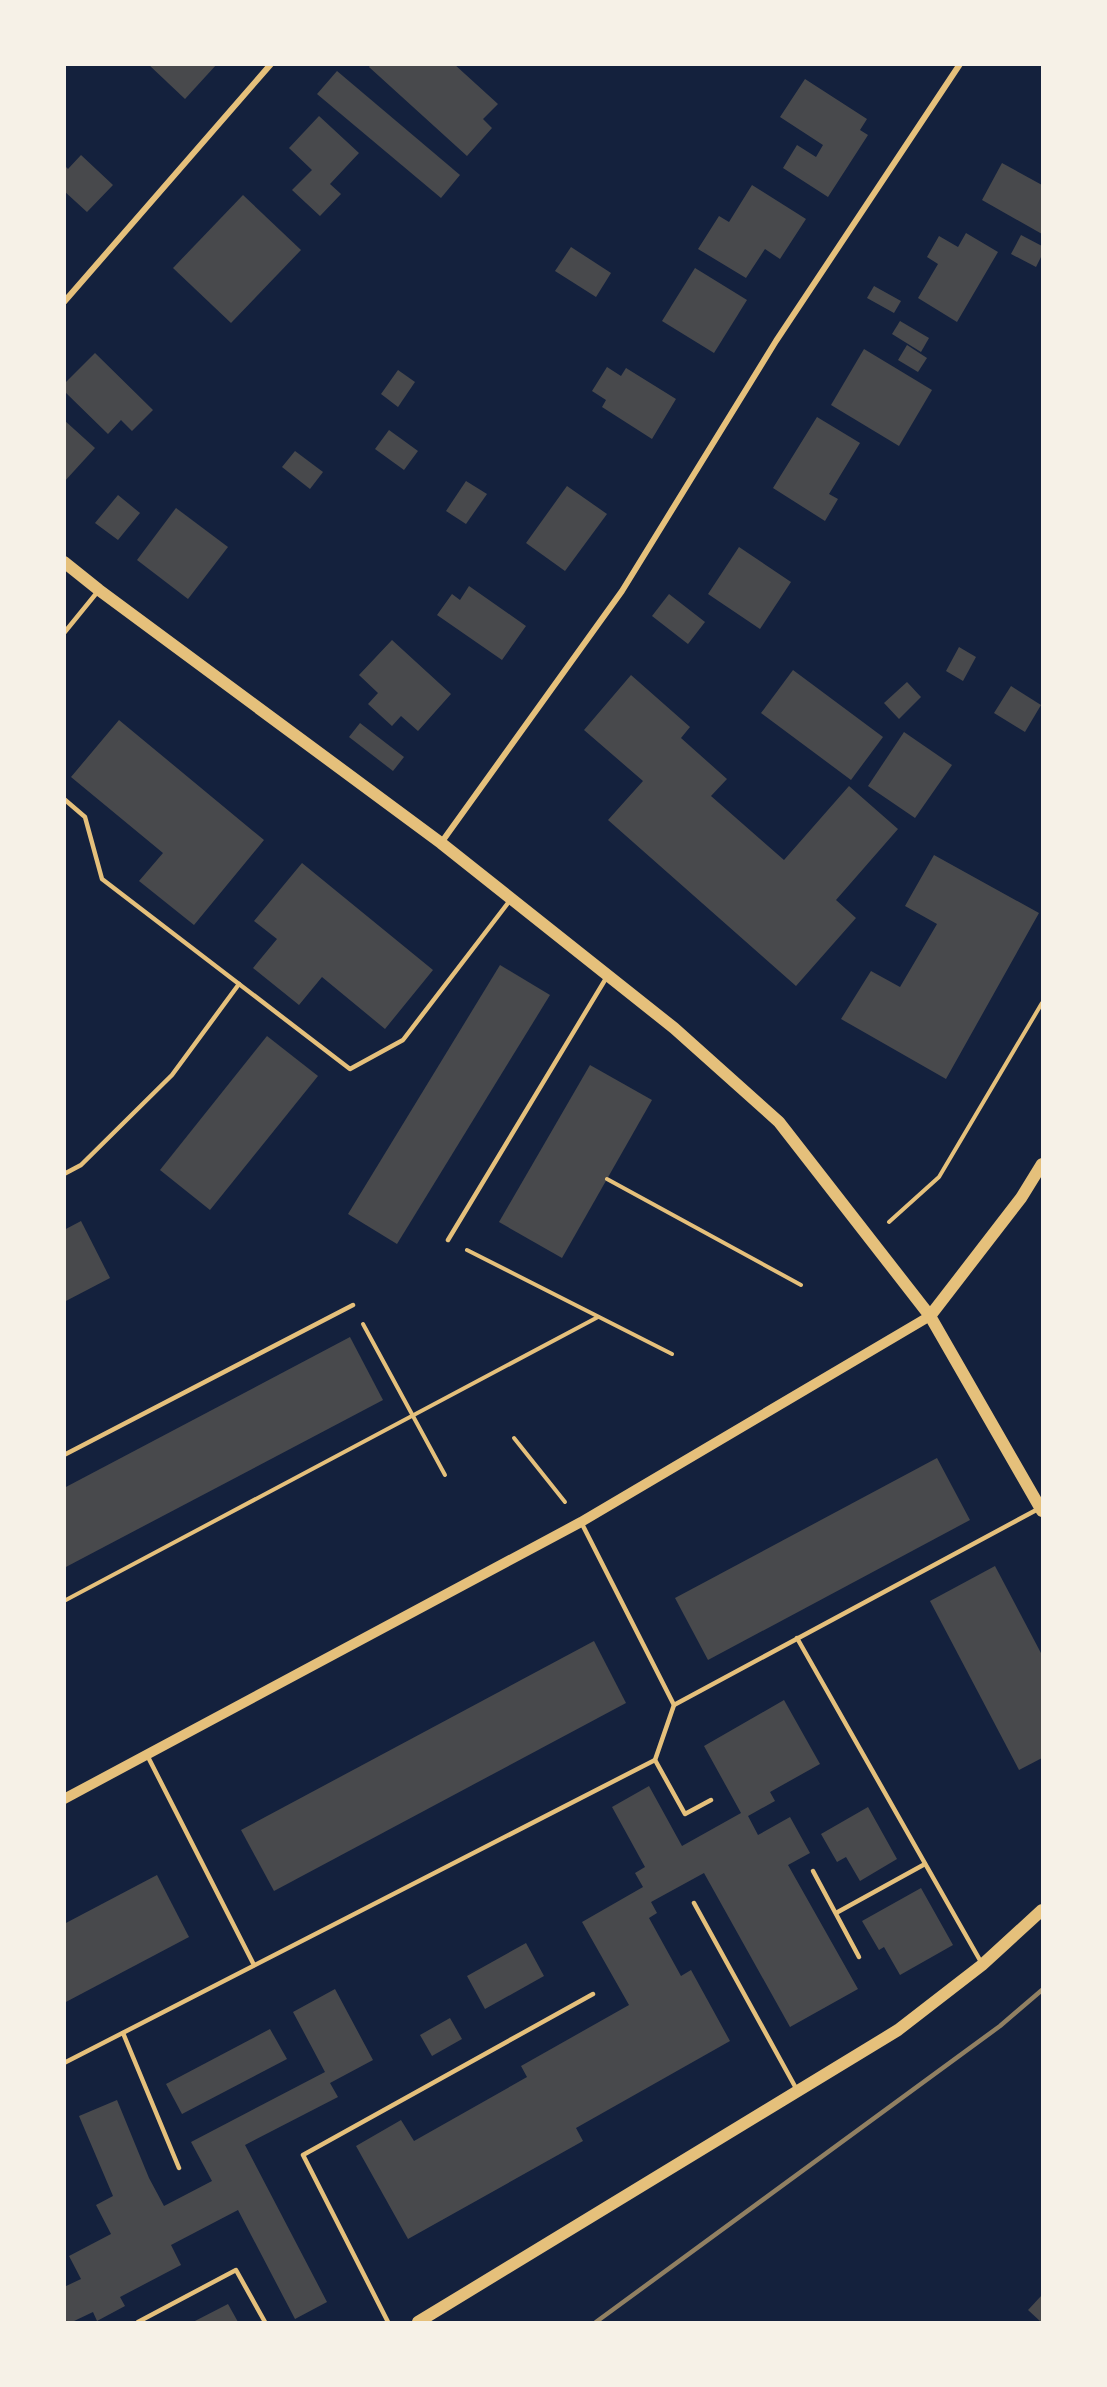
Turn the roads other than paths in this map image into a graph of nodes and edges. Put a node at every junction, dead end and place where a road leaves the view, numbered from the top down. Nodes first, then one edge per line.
1 (271, 64) edge
2 (960, 64) edge
3 (64, 302) edge
4 (64, 562) edge
5 (99, 590) junction
6 (64, 633) edge
7 (64, 799) edge
8 (441, 843) junction
9 (511, 898) junction
10 (608, 975) junction
11 (239, 984) junction
12 (1042, 1164) edge
13 (64, 1174) edge
14 (448, 1240) road end
15 (353, 1305) road end
16 (930, 1316) junction
17 (64, 1455) edge
18 (1041, 1509) edge
19 (581, 1522) junction
20 (797, 1638) junction
21 (674, 1705) junction
22 (147, 1755) junction
23 (656, 1760) junction
24 (64, 1799) edge
25 (711, 1800) dead end
26 (925, 1864) junction
27 (813, 1871) dead end
28 (694, 1903) dead end
29 (1042, 1910) edge
30 (836, 1913) junction
31 (859, 1957) dead end
32 (254, 1965) junction
33 (982, 1965) junction
34 (593, 1994) dead end
35 (123, 2033) junction
36 (64, 2063) edge
37 (798, 2092) junction
38 (179, 2168) dead end
39 (138, 2322) edge
40 (265, 2322) edge
41 (388, 2322) edge
42 (418, 2322) edge

1 - 3 street
2 - 8 street
4 - 5 main road
5 - 6 lane
5 - 8 main road
7 - 11 lane
8 - 9 main road
9 - 10 main road
9 - 11 lane
10 - 14 lane
10 - 16 main road
11 - 13 lane
12 - 16 main road
15 - 17 lane
16 - 18 main road
16 - 19 street
18 - 20 lane
19 - 21 lane
19 - 22 street
20 - 21 lane
20 - 26 lane
21 - 23 lane
22 - 24 street
22 - 32 lane
23 - 25 lane
23 - 32 lane
26 - 30 lane
26 - 33 lane
27 - 30 lane
28 - 37 lane
29 - 33 main road
30 - 31 lane
32 - 35 lane
33 - 37 main road
34 - 41 lane
35 - 36 lane
35 - 38 lane
37 - 42 main road
39 - 40 lane

